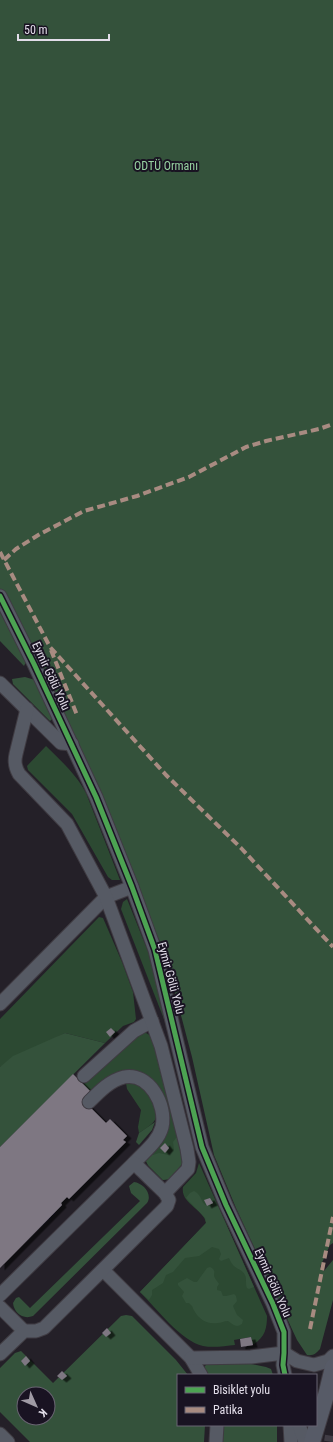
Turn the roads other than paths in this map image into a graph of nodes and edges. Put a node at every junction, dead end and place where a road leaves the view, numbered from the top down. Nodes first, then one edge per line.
1 (0, 596) edge
2 (0, 683) edge
3 (27, 709) junction
4 (72, 744) junction
5 (132, 887) junction
6 (106, 897) junction
7 (0, 1004) edge
8 (152, 1021) junction
9 (84, 1076) dead end
10 (89, 1102) dead end
11 (134, 1163) junction
12 (165, 1194) junction
13 (103, 1270) junction
14 (0, 1295) edge
15 (0, 1307) edge
16 (24, 1331) junction
17 (284, 1353) junction
18 (0, 1354) edge
19 (333, 1356) edge
20 (190, 1358) junction
21 (333, 1367) edge
22 (200, 1374) edge
23 (285, 1374) edge
24 (294, 1374) edge
25 (330, 1399) edge
26 (217, 1426) edge
27 (290, 1426) edge
28 (299, 1426) edge
29 (0, 1434) edge
30 (8, 1442) edge
31 (216, 1442) edge
32 (291, 1442) edge
33 (305, 1442) edge
34 (312, 1442) edge

1 - 4 street, Eymir Gölü Yolu
2 - 3 street
3 - 4 street
3 - 6 street
4 - 5 street, Eymir Gölü Yolu
5 - 6 street
5 - 17 street, Eymir Gölü Yolu
6 - 7 street
6 - 8 street
8 - 9 street
8 - 12 street
10 - 11 street
11 - 12 street
11 - 14 street
12 - 13 street
13 - 16 street
13 - 20 street
15 - 16 street
16 - 18 street
17 - 19 street
17 - 20 street
17 - 23 street, Eymir Gölü Yolu
17 - 24 street
20 - 22 street
21 - 25 main road
25 - 34 main road
26 - 31 street
27 - 32 street
28 - 33 street
29 - 30 street

